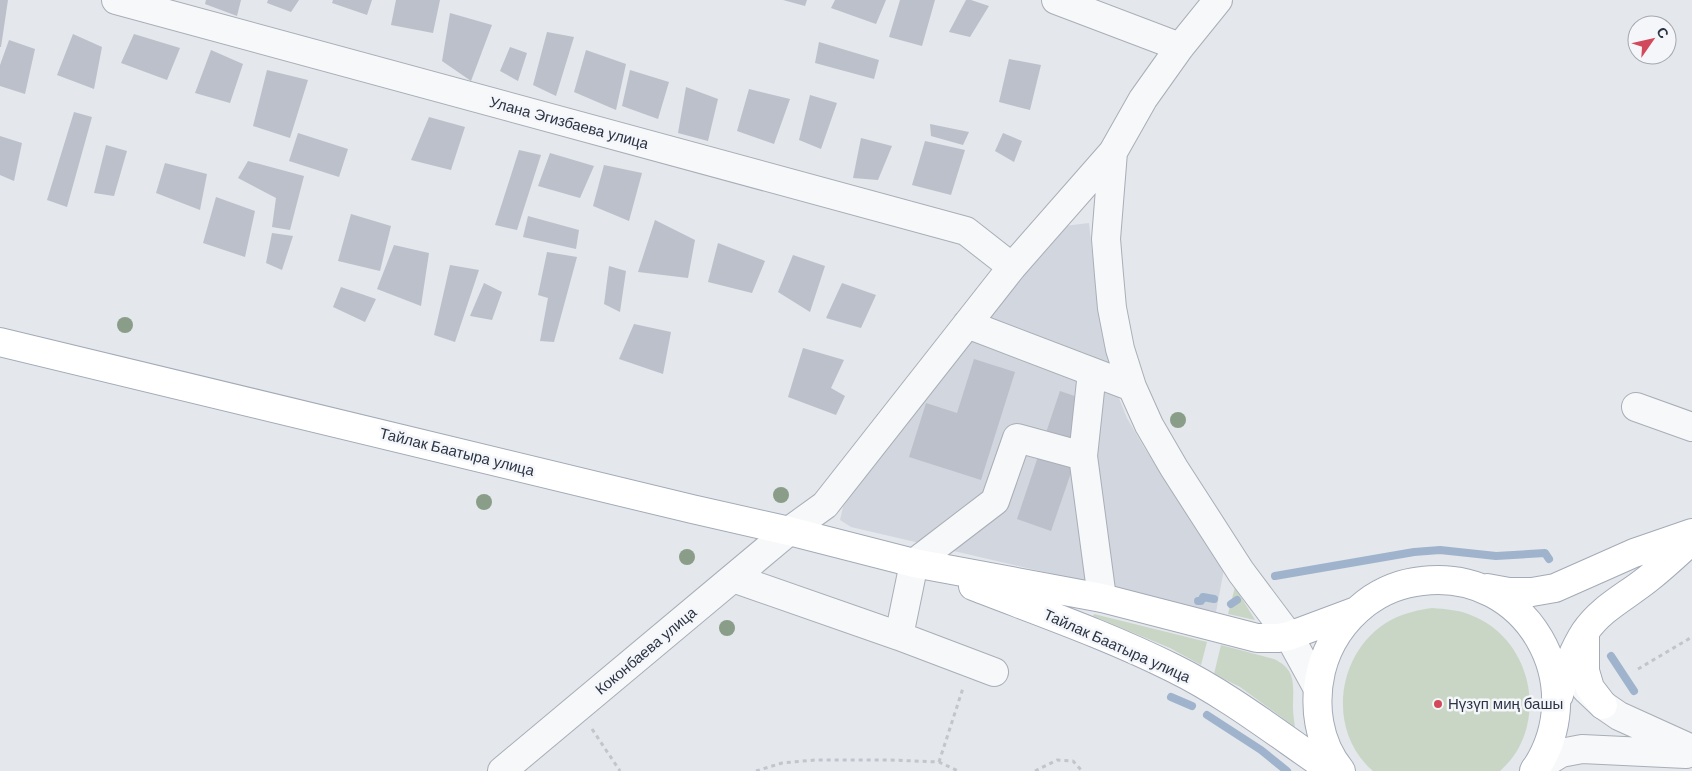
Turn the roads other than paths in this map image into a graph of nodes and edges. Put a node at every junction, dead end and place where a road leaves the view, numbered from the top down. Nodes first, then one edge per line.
1 (116, 0) edge
2 (1056, 0) edge
3 (1218, 0) edge
4 (1180, 47) junction
5 (1114, 152) junction
6 (1012, 267) junction
7 (968, 324) junction
8 (0, 342) edge
9 (1092, 372) junction
10 (1132, 387) junction
11 (1636, 407) dead end
12 (1692, 427) edge
13 (1083, 456) junction
14 (789, 531) junction
15 (1692, 533) edge
16 (1692, 540) edge
17 (914, 563) junction
18 (733, 578) junction
19 (1477, 586) junction
20 (1102, 598) junction
21 (1356, 611) junction
22 (1586, 631) junction
23 (899, 636) junction
24 (1289, 636) junction
25 (1542, 641) junction
26 (982, 668) road end
27 (1566, 671) junction
28 (1317, 686) junction
29 (1557, 702) junction
30 (1603, 705) junction
31 (1692, 749) edge
32 (1692, 754) edge
33 (1535, 770) edge
34 (502, 771) edge
35 (1332, 771) edge
36 (1341, 771) edge

1 - 6 street, Улана Эгизбаева улица
2 - 4 street
3 - 4 street
4 - 5 street
5 - 6 street, Коконбаева улица
5 - 10 street
6 - 7 street, Коконбаева улица
7 - 9 street
7 - 14 street, Коконбаева улица
8 - 14 main road, Тайлак Баатыра улица
9 - 10 street
9 - 13 street
10 - 24 street
11 - 12 street
13 - 17 street
13 - 20 street
14 - 17 main road, Тайлак Баатыра улица
14 - 18 street, Коконбаева улица
15 - 19 main road
16 - 22 main road
17 - 20 main road, Тайлак Баатыра улица
17 - 23 street
17 - 35 main road, Тайлак Баатыра улица
18 - 23 street
18 - 34 street, Коконбаева улица
19 - 21 main road
19 - 25 main road
20 - 24 main road, Тайлак Баатыра улица
21 - 24 main road, Тайлак Баатыра улица
21 - 28 main road
22 - 27 main road
22 - 30 main road
23 - 26 street
24 - 28 street
25 - 27 street
25 - 29 main road
27 - 29 main road
27 - 30 street
28 - 36 main road
29 - 33 main road
30 - 31 street
32 - 33 street

